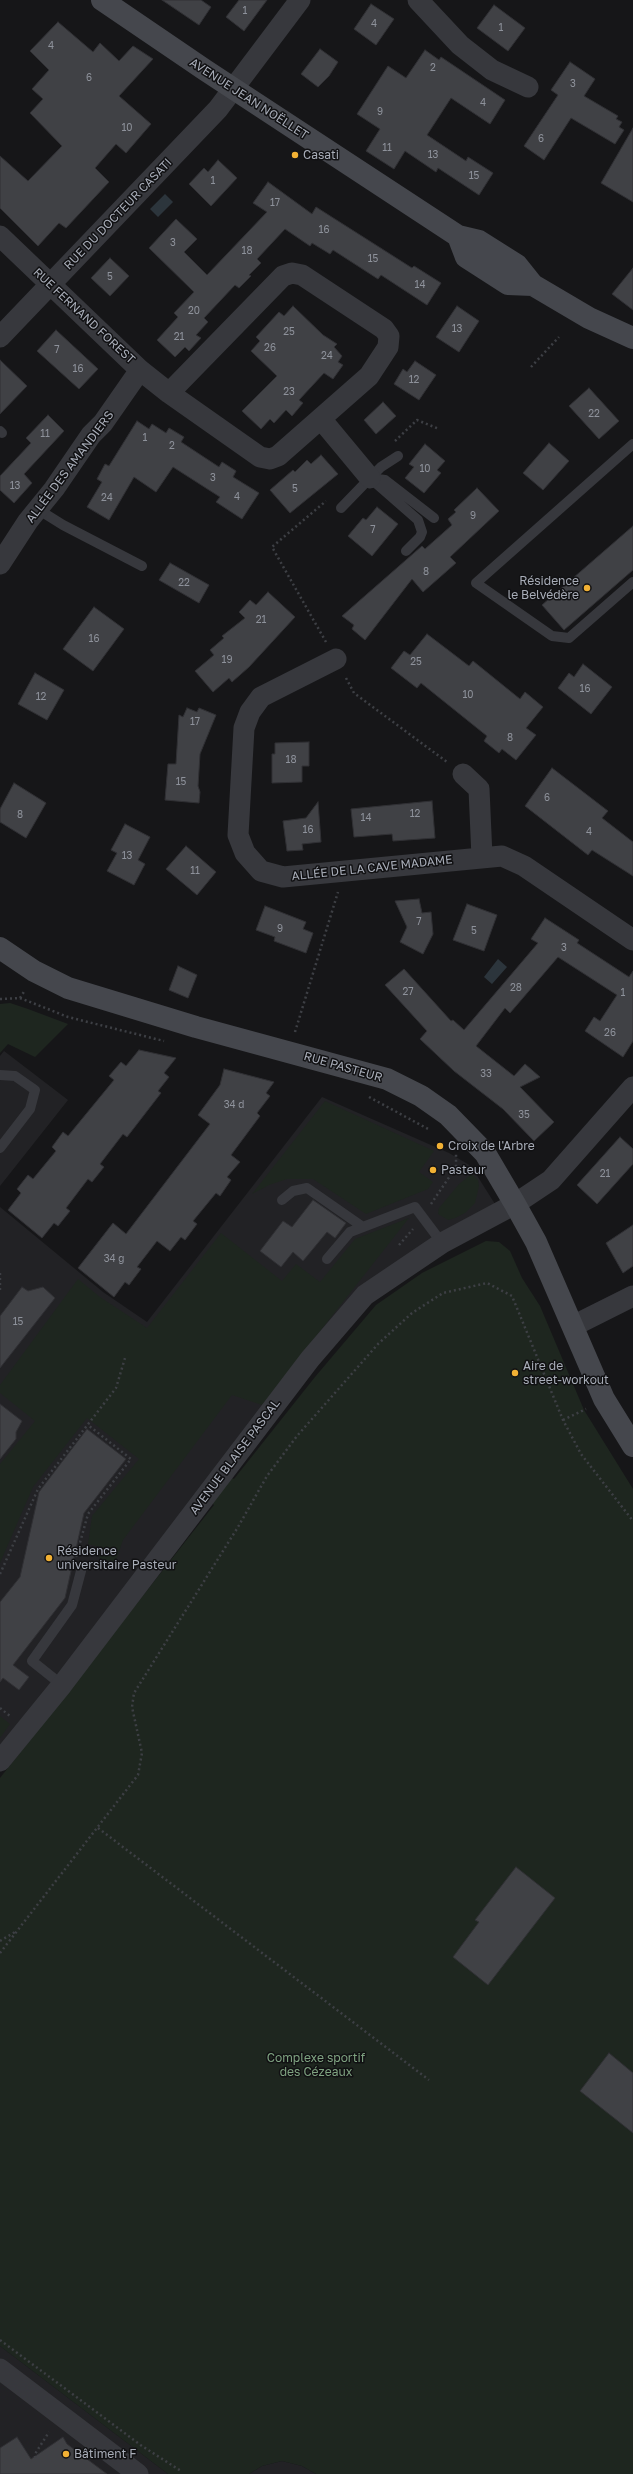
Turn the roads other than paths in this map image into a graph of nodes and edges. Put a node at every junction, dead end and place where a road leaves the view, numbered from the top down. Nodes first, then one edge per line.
1 (102, 0) edge
2 (300, 0) edge
3 (418, 0) edge
4 (528, 87) dead end
5 (234, 90) junction
6 (0, 236) edge
7 (51, 284) junction
8 (0, 337) edge
9 (633, 338) edge
10 (140, 370) junction
11 (169, 393) junction
12 (321, 419) junction
13 (633, 444) edge
14 (398, 456) dead end
15 (370, 478) junction
16 (341, 508) dead end
17 (39, 510) junction
18 (434, 518) dead end
19 (406, 551) dead end
20 (0, 564) edge
21 (142, 566) dead end
22 (633, 582) edge
23 (336, 659) road end
24 (463, 774) road end
25 (482, 857) junction
26 (633, 940) edge
27 (0, 948) edge
28 (0, 1075) edge
29 (633, 1087) edge
30 (0, 1148) edge
31 (282, 1200) dead end
32 (515, 1204) junction
33 (363, 1227) junction
34 (442, 1243) junction
35 (327, 1260) dead end
36 (633, 1296) edge
37 (573, 1326) junction
38 (633, 1446) edge
39 (81, 1571) road end
40 (62, 1685) junction
41 (0, 1761) edge
42 (0, 2369) edge
43 (138, 2474) edge

1 - 5 main road, AVENUE JEAN NOËLLET
2 - 5 street, RUE DU DOCTEUR CASATI
3 - 4 street
5 - 7 street, RUE DU DOCTEUR CASATI
5 - 9 main road, AVENUE JEAN NOËLLET
6 - 7 street, RUE FERNAND FOREST
7 - 8 street, RUE DU DOCTEUR CASATI
7 - 10 street, RUE FERNAND FOREST
10 - 11 street, RUE FERNAND FOREST
10 - 17 street, ALLÉE DES AMANDIERS
11 - 12 street, RUE FERNAND FOREST
11 - 12 street, RUE FERNAND FOREST
12 - 15 street
13 - 22 lane
14 - 15 lane
15 - 16 lane
15 - 18 lane
15 - 19 lane
17 - 20 street, ALLÉE DES AMANDIERS
17 - 21 lane
23 - 25 street, ALLÉE DE LA CAVE MADAME
24 - 25 street
25 - 26 street, ALLÉE DE LA CAVE MADAME
27 - 32 main road, RUE PASTEUR
28 - 30 lane
29 - 32 street, AVENUE BLAISE PASCAL
31 - 33 lane
32 - 34 street, AVENUE BLAISE PASCAL
32 - 37 main road, RUE PASTEUR
33 - 34 lane
33 - 35 lane
34 - 40 street, AVENUE BLAISE PASCAL
36 - 37 street
37 - 38 main road, RUE PASTEUR
39 - 40 lane
40 - 41 street, AVENUE BLAISE PASCAL
42 - 43 street

